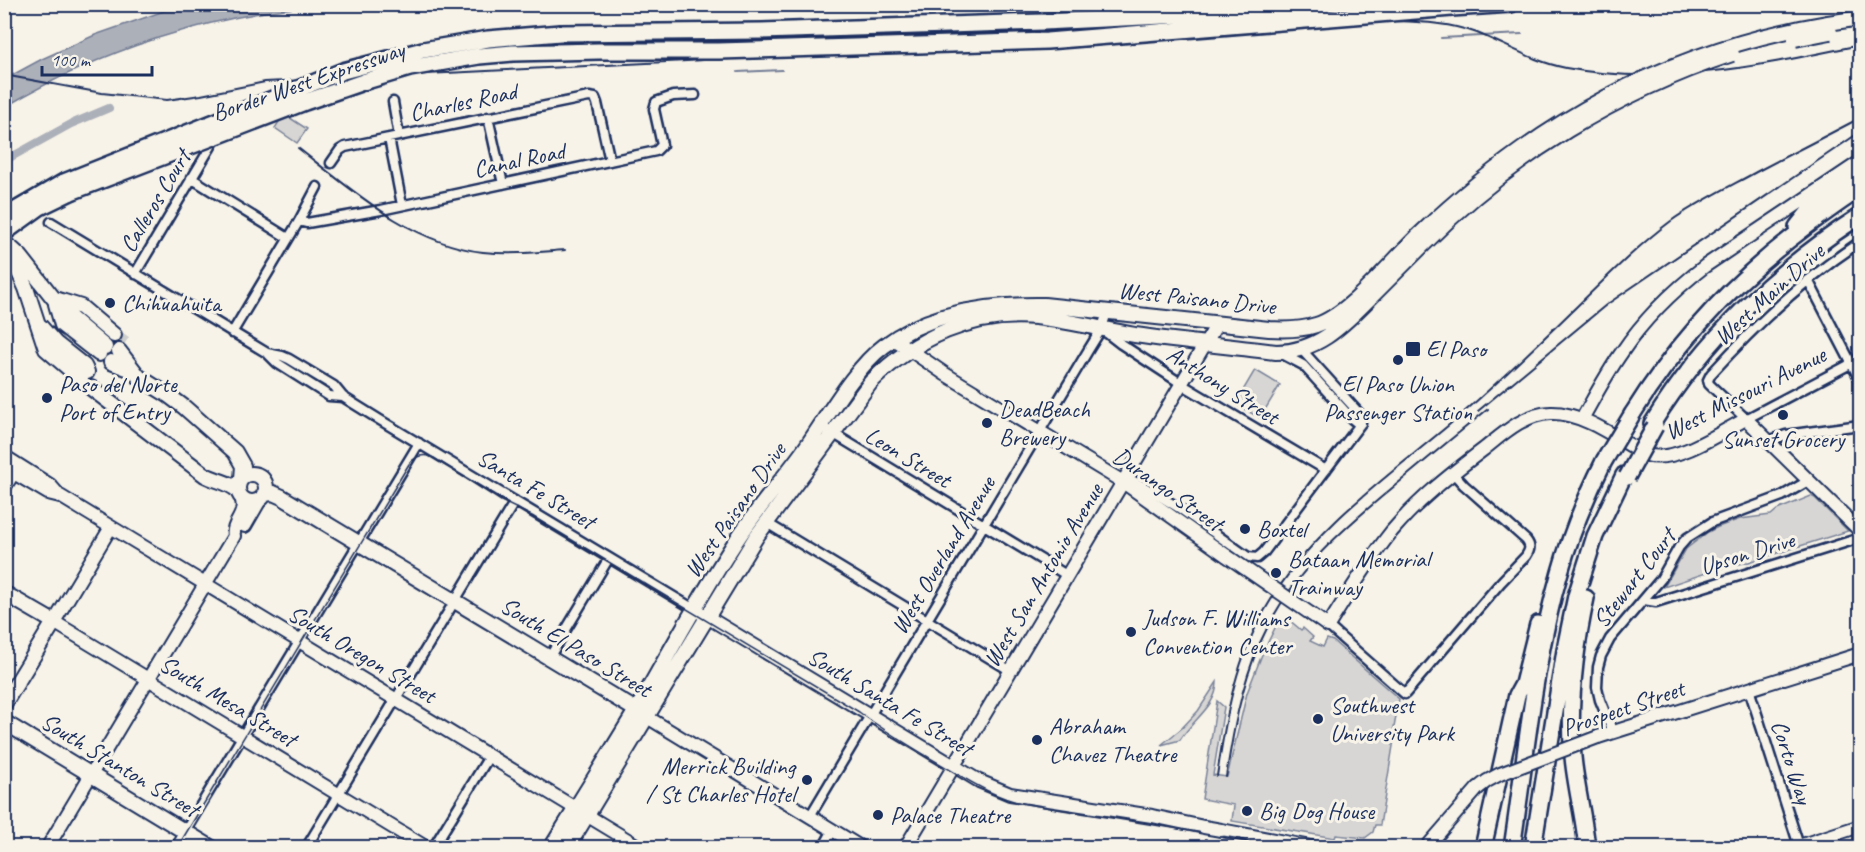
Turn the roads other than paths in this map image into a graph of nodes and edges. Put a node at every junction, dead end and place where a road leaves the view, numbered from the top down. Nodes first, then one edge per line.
1 (1319, 4) edge
2 (1510, 4) edge
3 (1860, 18) edge
4 (1829, 28) junction
5 (1860, 28) edge
6 (695, 95) dead end
7 (393, 102) dead end
8 (225, 117) dead end
9 (488, 117) junction
10 (399, 136) junction
11 (389, 138) junction
12 (610, 161) junction
13 (1860, 162) edge
14 (331, 163) dead end
15 (1860, 173) edge
16 (191, 178) junction
17 (503, 184) junction
18 (68, 187) junction
19 (317, 187) dead end
20 (1860, 189) edge
21 (402, 205) junction
22 (1860, 216) edge
23 (4, 217) edge
24 (299, 221) junction
25 (51, 222) dead end
26 (1860, 227) edge
27 (288, 238) junction
28 (6, 239) edge
29 (1422, 239) junction
30 (1786, 241) junction
31 (1860, 242) edge
32 (1802, 258) junction
33 (135, 274) junction
34 (1808, 280) junction
35 (1107, 312) junction
36 (37, 322) junction
37 (1217, 324) junction
38 (1102, 328) junction
39 (1269, 329) junction
40 (232, 333) junction
41 (894, 339) junction
42 (1206, 343) junction
43 (1301, 349) junction
44 (111, 350) junction
45 (909, 350) junction
46 (1276, 352) junction
47 (1860, 359) edge
48 (1852, 363) junction
49 (132, 370) junction
50 (1860, 380) edge
51 (1182, 383) junction
52 (1582, 419) junction
53 (1746, 419) junction
54 (1361, 423) junction
55 (1860, 425) edge
56 (827, 430) junction
57 (1040, 431) junction
58 (1768, 441) junction
59 (419, 443) junction
60 (4, 456) edge
61 (12, 468) edge
62 (1326, 470) junction
63 (1453, 473) junction
64 (1625, 476) junction
65 (1808, 481) junction
66 (1123, 482) junction
67 (4, 488) edge
68 (240, 489) junction
69 (262, 497) junction
70 (515, 501) junction
71 (760, 519) junction
72 (983, 525) junction
73 (111, 527) junction
74 (234, 536) junction
75 (1860, 536) edge
76 (358, 544) junction
77 (609, 558) junction
78 (1561, 569) junction
79 (1068, 576) junction
80 (205, 584) junction
81 (4, 593) edge
82 (455, 600) junction
83 (1644, 600) junction
84 (694, 609) junction
85 (707, 617) junction
86 (926, 620) junction
87 (54, 622) junction
88 (1328, 626) junction
89 (300, 640) junction
90 (1860, 654) edge
91 (549, 658) junction
92 (1011, 671) junction
93 (148, 679) junction
94 (1749, 689) junction
95 (396, 699) junction
96 (4, 704) edge
97 (641, 713) junction
98 (870, 714) junction
99 (4, 722) edge
100 (1613, 732) junction
101 (242, 735) junction
102 (490, 755) junction
103 (955, 766) junction
104 (91, 774) junction
105 (338, 794) junction
106 (582, 812) junction
107 (810, 816) junction
108 (1860, 826) edge
109 (833, 830) junction
110 (185, 831) junction
111 (1262, 843) edge
112 (1796, 847) edge
113 (47, 848) edge
114 (175, 848) edge
115 (212, 848) edge
116 (306, 848) edge
117 (427, 848) edge
118 (433, 848) edge
119 (551, 848) edge
120 (567, 848) edge
121 (641, 848) edge
122 (823, 848) edge
123 (862, 848) edge
124 (905, 848) edge
125 (1316, 848) edge
126 (1426, 848) edge
127 (1483, 848) edge
128 (1512, 848) edge
129 (1533, 848) edge
130 (1587, 848) edge

1 - 18 highway, Border West Expressway, bridge
2 - 18 highway, Border West Expressway, bridge
3 - 4 main road, West Paisano Drive
4 - 5 main road, West Paisano Drive
4 - 29 main road, West Paisano Drive, bridge
6 - 12 street, Canal Road
7 - 10 street
8 - 16 street, Calleros Court
9 - 10 street, Charles Road
9 - 12 street, Charles Road
9 - 17 street
10 - 11 street, Charles Road
11 - 14 street, Charles Road
11 - 21 street
12 - 17 street, Canal Road
13 - 52 street
15 - 30 highway
16 - 27 street
16 - 33 street, Calleros Court
17 - 21 street, Canal Road
18 - 23 highway, Border West Expressway
18 - 28 highway, Border West Expressway
19 - 24 street
20 - 30 highway
21 - 24 street, Canal Road
22 - 32 highway
24 - 27 street
25 - 33 street, Santa Fe Street
26 - 32 highway
27 - 40 street
28 - 36 main road
28 - 44 main road
29 - 39 main road, West Paisano Drive
29 - 43 main road, West Paisano Drive
30 - 78 highway, bridge
31 - 34 street, West Main Drive
32 - 64 highway, bridge
33 - 40 street, Santa Fe Street
34 - 48 street
34 - 53 street, West Main Drive
35 - 37 main road, West Paisano Drive
35 - 38 street, West Overland Avenue
35 - 41 main road, West Paisano Drive
36 - 44 main road
36 - 68 main road
37 - 39 main road, West Paisano Drive
37 - 42 street, West San Antonio Avenue
38 - 42 main road, West Paisano Drive
38 - 45 main road, West Paisano Drive
38 - 51 street, Anthony Street
38 - 57 street, West Overland Avenue
39 - 43 main road
40 - 59 street, Santa Fe Street
41 - 45 street, Durango Street
41 - 56 main road, West Paisano Drive
42 - 46 main road, West Paisano Drive
42 - 51 street, West San Antonio Avenue
43 - 46 main road, West Paisano Drive
43 - 54 street
44 - 49 main road
44 - 49 main road
45 - 56 main road, West Paisano Drive
45 - 57 street, Durango Street
46 - 54 street
47 - 48 street, West Missouri Avenue
48 - 50 street
48 - 53 street, West Missouri Avenue
49 - 68 main road
51 - 62 street, Anthony Street
51 - 66 street, West San Antonio Avenue
52 - 53 street, West Missouri Avenue
52 - 63 street
53 - 58 street
54 - 62 street
55 - 58 street
56 - 71 main road, West Paisano Drive
56 - 72 street, Leon Street
57 - 66 street, Durango Street
57 - 72 street, West Overland Avenue
58 - 65 street
59 - 70 street, Santa Fe Street
59 - 76 street
60 - 61 street, South Oregon Street
61 - 67 street
61 - 73 street, South Oregon Street
62 - 66 street
63 - 88 street
63 - 88 street, Durango Street
64 - 129 highway
64 - 130 highway
65 - 75 street
65 - 83 street, Stewart Court
66 - 79 street, West San Antonio Avenue
66 - 88 street, Durango Street, bridge
68 - 69 main road
68 - 69 main road
68 - 74 street
69 - 74 street
69 - 76 main road, South El Paso Street
70 - 77 street, Santa Fe Street
70 - 82 street
71 - 84 main road, West Paisano Drive
71 - 85 main road, West Paisano Drive
71 - 86 street
72 - 79 street, Leon Street
72 - 86 street, West Overland Avenue
73 - 80 street, South Oregon Street
73 - 87 street
74 - 80 street
75 - 83 street, Upson Drive
76 - 82 main road, South El Paso Street
76 - 89 street
77 - 84 street, Santa Fe Street
77 - 91 street
78 - 127 highway
78 - 128 highway
79 - 92 street, West San Antonio Avenue
80 - 89 street, South Oregon Street
80 - 93 street
81 - 87 main road, South Mesa Street
82 - 91 main road, South El Paso Street
82 - 95 street
83 - 100 street, Stewart Court
84 - 85 street, Santa Fe Street
84 - 97 main road, West Paisano Drive
85 - 97 main road, West Paisano Drive
85 - 98 street, South Santa Fe Street
86 - 92 street
86 - 98 street, West Overland Avenue
87 - 93 street, South Mesa Street
87 - 96 main road
89 - 95 street, South Oregon Street
89 - 101 street
90 - 94 street, Prospect Street
91 - 97 main road, South El Paso Street
92 - 103 street, West San Antonio Avenue
93 - 101 street, South Mesa Street
93 - 104 street
94 - 100 street, Prospect Street
94 - 112 street, Corto Way
95 - 102 street, South Oregon Street
95 - 105 street
97 - 106 main road
97 - 107 street, South El Paso Street
98 - 103 street, South Santa Fe Street
98 - 107 street, West Overland Avenue
99 - 104 main road, South Stanton Street
100 - 126 street, Prospect Street, bridge
101 - 105 street, South Mesa Street
101 - 110 street
102 - 106 street, South Oregon Street
102 - 118 street
103 - 111 street, South Santa Fe Street, bridge
103 - 124 street, West San Antonio Avenue
104 - 110 main road, South Stanton Street
104 - 113 street
105 - 116 street
105 - 117 street, South Mesa Street
106 - 119 main road
106 - 120 main road
106 - 121 street, South Oregon Street
107 - 109 street, South El Paso Street
108 - 112 street
109 - 122 street
109 - 123 street, South El Paso Street
110 - 114 street
110 - 115 main road, South Stanton Street
111 - 125 street, South Santa Fe Street

